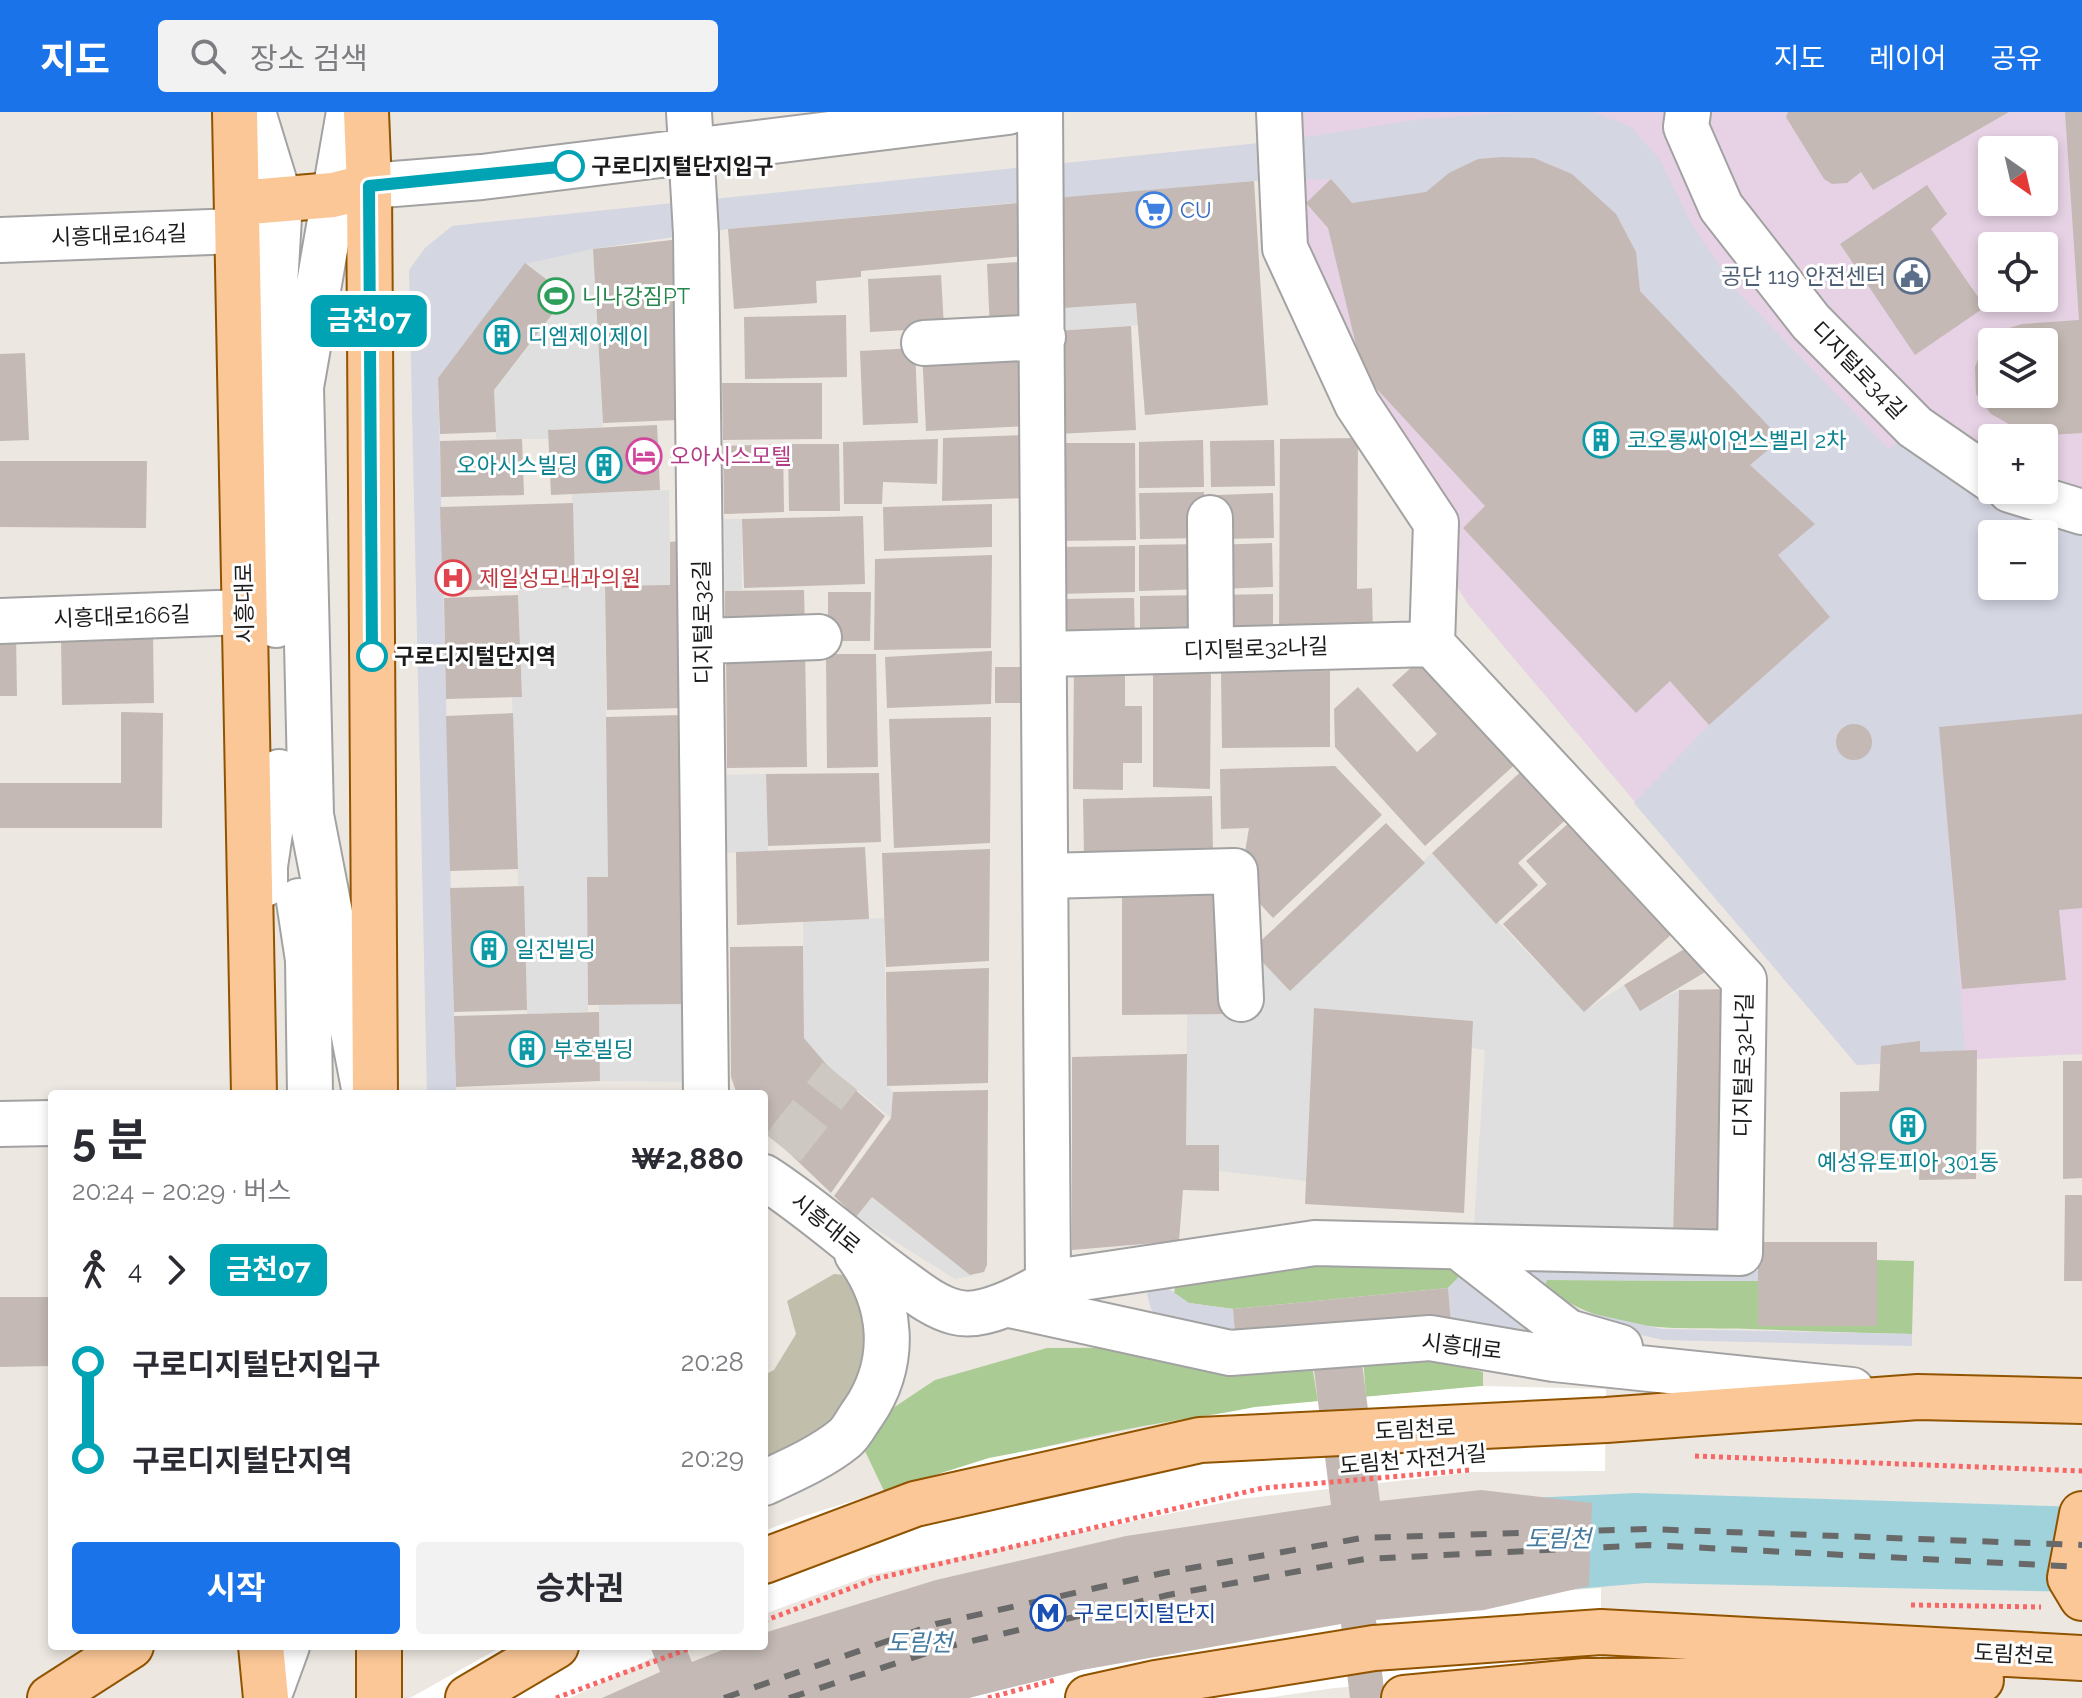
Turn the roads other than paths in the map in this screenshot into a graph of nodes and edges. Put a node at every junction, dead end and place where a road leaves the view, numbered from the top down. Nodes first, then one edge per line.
1 (235, 112) edge
2 (253, 112) edge
3 (349, 112) edge
4 (366, 112) edge
5 (1008, 112) edge
6 (1040, 112) edge
7 (1048, 112) edge
8 (1279, 112) edge
9 (1688, 112) edge
10 (689, 132) edge
11 (351, 191) junction
12 (252, 211) junction
13 (0, 240) edge
14 (1043, 337) junction
15 (924, 343) dead end
16 (1978, 470) edge
17 (2056, 504) edge
18 (2082, 512) edge
19 (1210, 518) dead end
20 (245, 612) junction
21 (0, 621) edge
22 (819, 637) dead end
23 (703, 641) junction
24 (1432, 644) junction
25 (1211, 649) junction
26 (1048, 654) junction
27 (279, 772) junction
28 (1050, 876) junction
29 (1241, 999) dead end
30 (254, 1090) edge
31 (275, 1090) edge
32 (310, 1090) edge
33 (364, 1090) edge
34 (375, 1090) edge
35 (706, 1090) edge
36 (48, 1123) edge
37 (0, 1124) edge
38 (770, 1165) edge
39 (848, 1242) junction
40 (1459, 1247) junction
41 (1051, 1282) junction
42 (926, 1299) joint
43 (1010, 1305) junction
44 (1730, 1377) junction
45 (1918, 1397) junction
46 (2082, 1401) edge
47 (768, 1478) edge
48 (2082, 1514) edge
49 (768, 1559) edge
50 (2082, 1598) edge
51 (125, 1650) edge
52 (261, 1650) edge
53 (286, 1650) edge
54 (288, 1650) edge
55 (379, 1650) edge
56 (549, 1650) edge
57 (2082, 1658) edge
58 (2082, 1679) edge
59 (1552, 1684) junction
60 (50, 1698) edge
61 (267, 1698) edge
62 (288, 1698) edge
63 (379, 1698) edge
64 (468, 1698) edge
65 (1088, 1698) edge
66 (1404, 1698) edge
67 (1599, 1698) edge

1 - 12 main road, 시흥대로
2 - 12 street
3 - 11 street
4 - 11 main road
5 - 10 street
6 - 14 street
7 - 26 street
8 - 24 street
9 - 16 street, 디지털로34길
10 - 11 street
10 - 23 street, 디지털로32길
11 - 12 main road
11 - 33 street
11 - 34 main road
12 - 13 street, 시흥대로164길
12 - 20 main road, 시흥대로
12 - 27 street
14 - 15 street
14 - 26 street
17 - 18 street
19 - 25 street
20 - 21 street, 시흥대로166길
20 - 30 main road, 시흥대로
22 - 23 street
23 - 35 street, 디지털로32길
24 - 25 street, 디지털로32나길
24 - 40 street, 디지털로32나길
25 - 26 street, 디지털로32나길
26 - 28 street
27 - 31 street
27 - 32 street
28 - 29 street
28 - 41 street
36 - 37 street
38 - 39 street, 시흥대로
39 - 42 street, 시흥대로
39 - 47 street
40 - 41 street, 디지털로32나길
40 - 44 street
41 - 43 street, 디지털로32나길
42 - 43 street, 디지털로32나길
43 - 44 street, 시흥대로
44 - 45 street, 시흥대로
45 - 46 main road, 도림천로
45 - 49 main road, 도림천로
48 - 50 main road
51 - 60 main road
52 - 61 main road
53 - 61 street
54 - 62 street
55 - 63 main road
56 - 64 main road
57 - 65 main road, 도림천로
58 - 59 main road
59 - 66 main road
59 - 67 street

